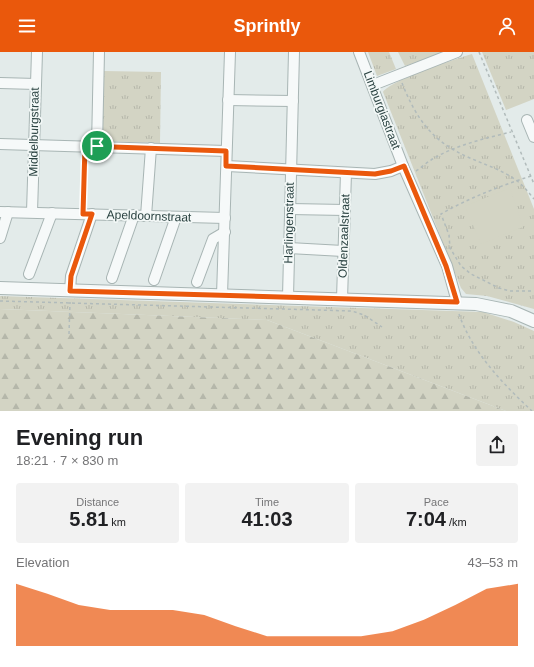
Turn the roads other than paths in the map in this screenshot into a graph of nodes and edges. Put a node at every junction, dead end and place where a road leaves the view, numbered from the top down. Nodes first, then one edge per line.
1 (37, 52) edge
2 (99, 52) edge
3 (230, 52) edge
4 (294, 52) edge
5 (359, 52) edge
6 (457, 52) edge
7 (0, 83) edge
8 (36, 84) junction
9 (373, 84) junction
10 (228, 100) junction
11 (293, 101) junction
12 (527, 120) dead end
13 (534, 137) edge
14 (0, 144) edge
15 (34, 144) junction
16 (97, 146) junction
17 (151, 148) junction
18 (226, 151) junction
19 (226, 166) junction
20 (290, 169) junction
21 (405, 170) junction
22 (346, 173) junction
23 (290, 209) junction
24 (345, 210) junction
25 (4, 212) edge
26 (32, 212) junction
27 (52, 213) junction
28 (87, 214) junction
29 (134, 215) junction
30 (146, 216) junction
31 (176, 217) junction
32 (225, 218) junction
33 (225, 232) junction
34 (0, 238) edge
35 (289, 248) junction
36 (343, 251) junction
37 (29, 274) dead end
38 (112, 278) dead end
39 (154, 280) dead end
40 (197, 282) dead end
41 (0, 288) edge
42 (222, 296) junction
43 (70, 297) junction
44 (288, 297) junction
45 (342, 299) junction
46 (457, 302) junction
47 (534, 321) edge

1 - 8 street, Middelburgstraat
2 - 16 street
3 - 10 street
4 - 11 street, Harlingenstraat
5 - 9 street, Limburgiastraat
6 - 9 street
7 - 8 street
8 - 15 street, Middelburgstraat
9 - 21 street, Limburgiastraat
10 - 11 street
10 - 18 street
11 - 20 street, Harlingenstraat
12 - 13 street
14 - 15 street
15 - 16 street
15 - 26 street, Middelburgstraat
16 - 17 street
17 - 18 street
17 - 30 street
18 - 19 street
19 - 20 street
19 - 32 street
20 - 22 street
20 - 23 street, Harlingenstraat
21 - 22 street
21 - 46 street, Limburgiastraat
22 - 24 street, Oldenzaalstraat
23 - 24 street
23 - 35 street, Harlingenstraat
24 - 36 street, Oldenzaalstraat
25 - 26 street, Apeldoornstraat
25 - 34 street
26 - 27 street, Apeldoornstraat
27 - 28 street, Apeldoornstraat
27 - 37 street
28 - 29 street, Apeldoornstraat
28 - 43 street
29 - 30 street, Apeldoornstraat
29 - 38 street
30 - 31 street, Apeldoornstraat
31 - 32 street, Apeldoornstraat
31 - 39 street
32 - 33 street
33 - 40 street
33 - 42 street
35 - 36 street
35 - 44 street, Harlingenstraat
36 - 45 street, Oldenzaalstraat
41 - 43 street
42 - 43 street
42 - 44 street
44 - 45 street
45 - 46 street
46 - 47 street

